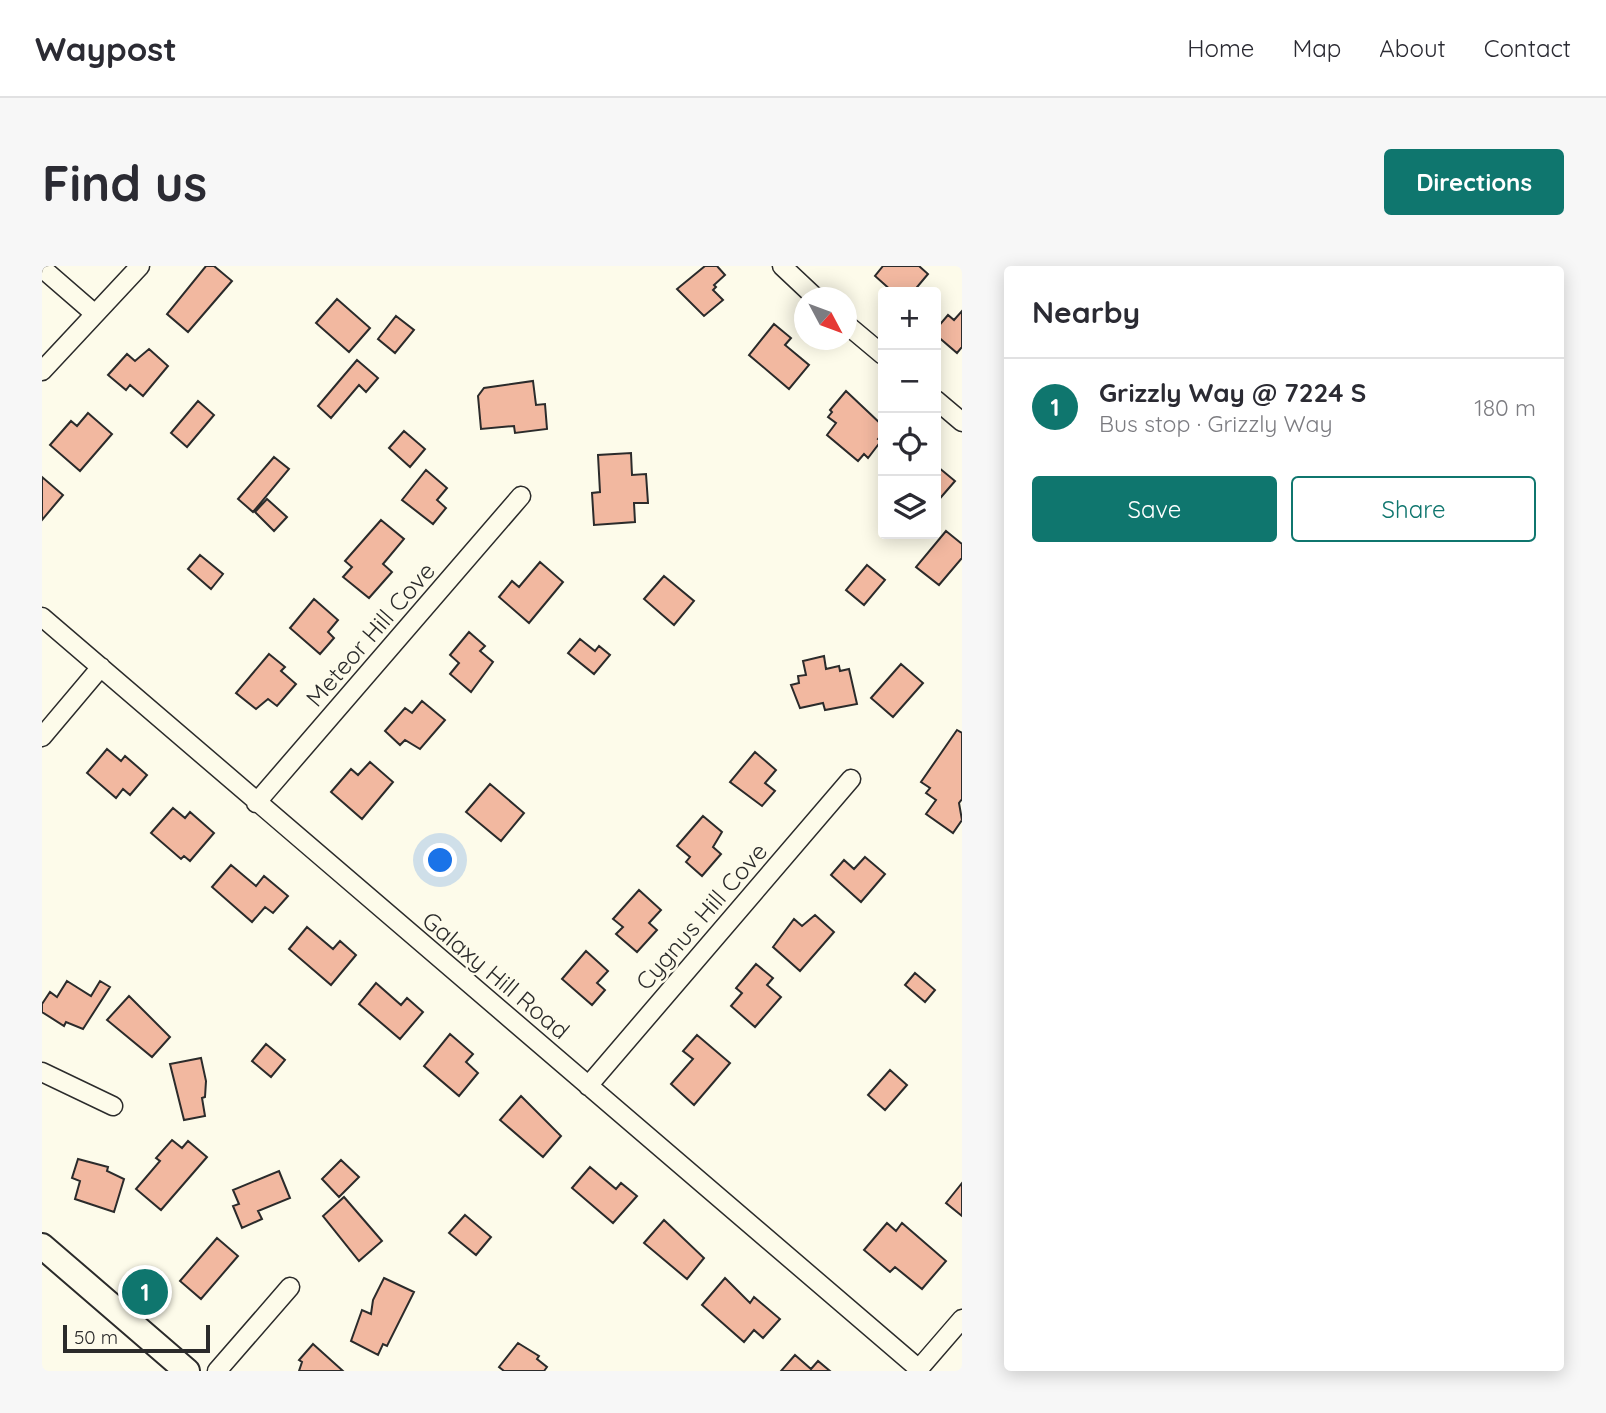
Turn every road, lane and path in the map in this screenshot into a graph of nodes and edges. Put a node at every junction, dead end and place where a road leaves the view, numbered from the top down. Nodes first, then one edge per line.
1 (140, 266) edge
2 (782, 266) edge
3 (42, 268) edge
4 (804, 287) edge
5 (94, 314) junction
6 (857, 333) edge
7 (878, 351) edge
8 (42, 371) edge
9 (941, 404) edge
10 (962, 422) edge
11 (521, 496) dead end
12 (42, 617) edge
13 (101, 667) junction
14 (42, 737) edge
15 (851, 779) dead end
16 (256, 803) junction
17 (42, 1072) edge
18 (588, 1086) junction
19 (113, 1106) dead end
20 (42, 1246) edge
21 (290, 1287) dead end
22 (962, 1320) edge
23 (918, 1370) edge
24 (187, 1371) edge
25 (217, 1371) edge

1 - 5 street
2 - 4 street
3 - 5 street
5 - 8 street
6 - 7 street
9 - 10 street
11 - 16 street, Meteor Hill Cove
12 - 13 street, Galaxy Hill Road
13 - 14 street
13 - 16 street, Galaxy Hill Road
15 - 18 street, Cygnus Hill Cove
16 - 18 street, Galaxy Hill Road
17 - 19 street
18 - 23 street, Galaxy Hill Road
20 - 24 street
21 - 25 street
22 - 23 street

